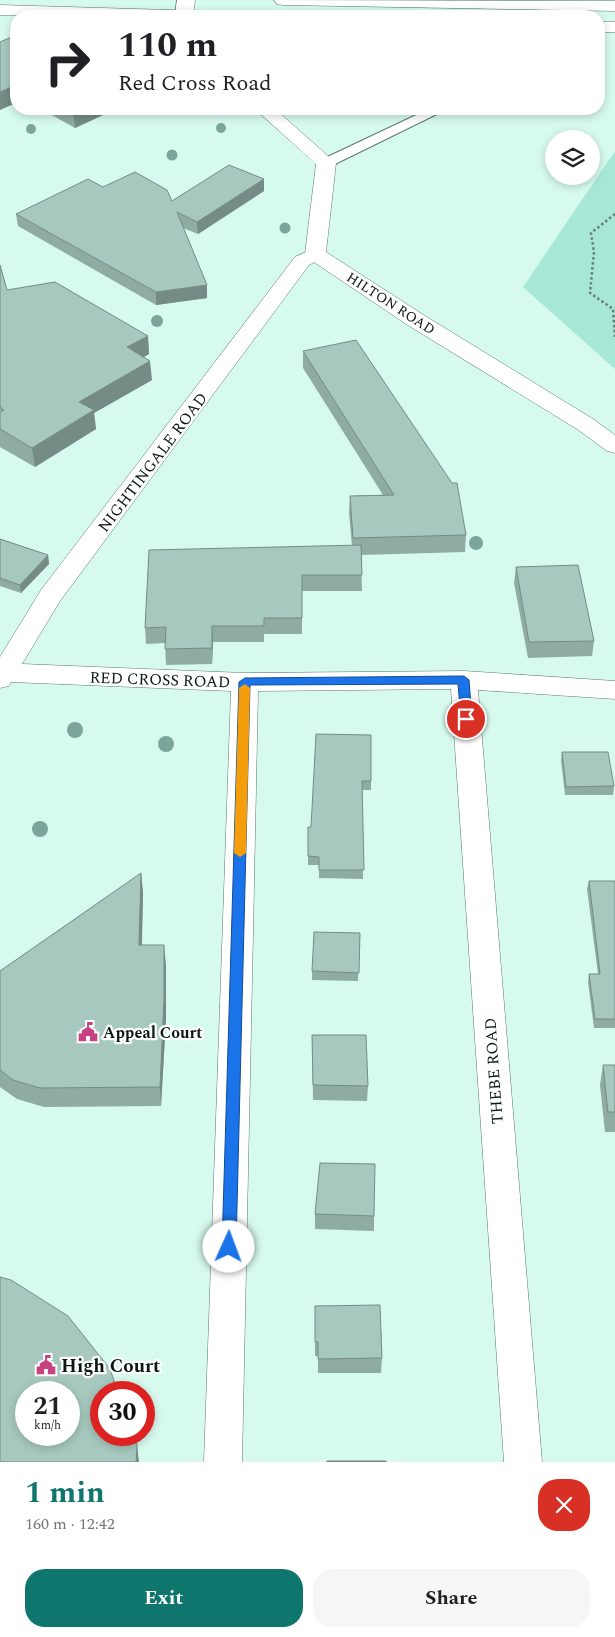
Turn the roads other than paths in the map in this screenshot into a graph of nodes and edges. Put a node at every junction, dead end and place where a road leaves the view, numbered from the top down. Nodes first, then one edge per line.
1 (283, 0) edge
2 (615, 6) edge
3 (271, 115) edge
4 (427, 115) edge
5 (326, 163) junction
6 (315, 254) junction
7 (615, 446) edge
8 (2, 676) edge
9 (464, 680) junction
10 (245, 682) junction
11 (615, 690) edge
12 (223, 1462) edge
13 (523, 1462) edge

1 - 2 main road
3 - 5 main road
4 - 5 lane
5 - 6 main road
6 - 7 main road, HILTON ROAD
6 - 8 main road, NIGHTINGALE ROAD
8 - 10 main road, RED CROSS ROAD
9 - 10 main road, RED CROSS ROAD
9 - 11 main road, RED CROSS ROAD
9 - 13 main road, THEBE ROAD
10 - 12 main road

